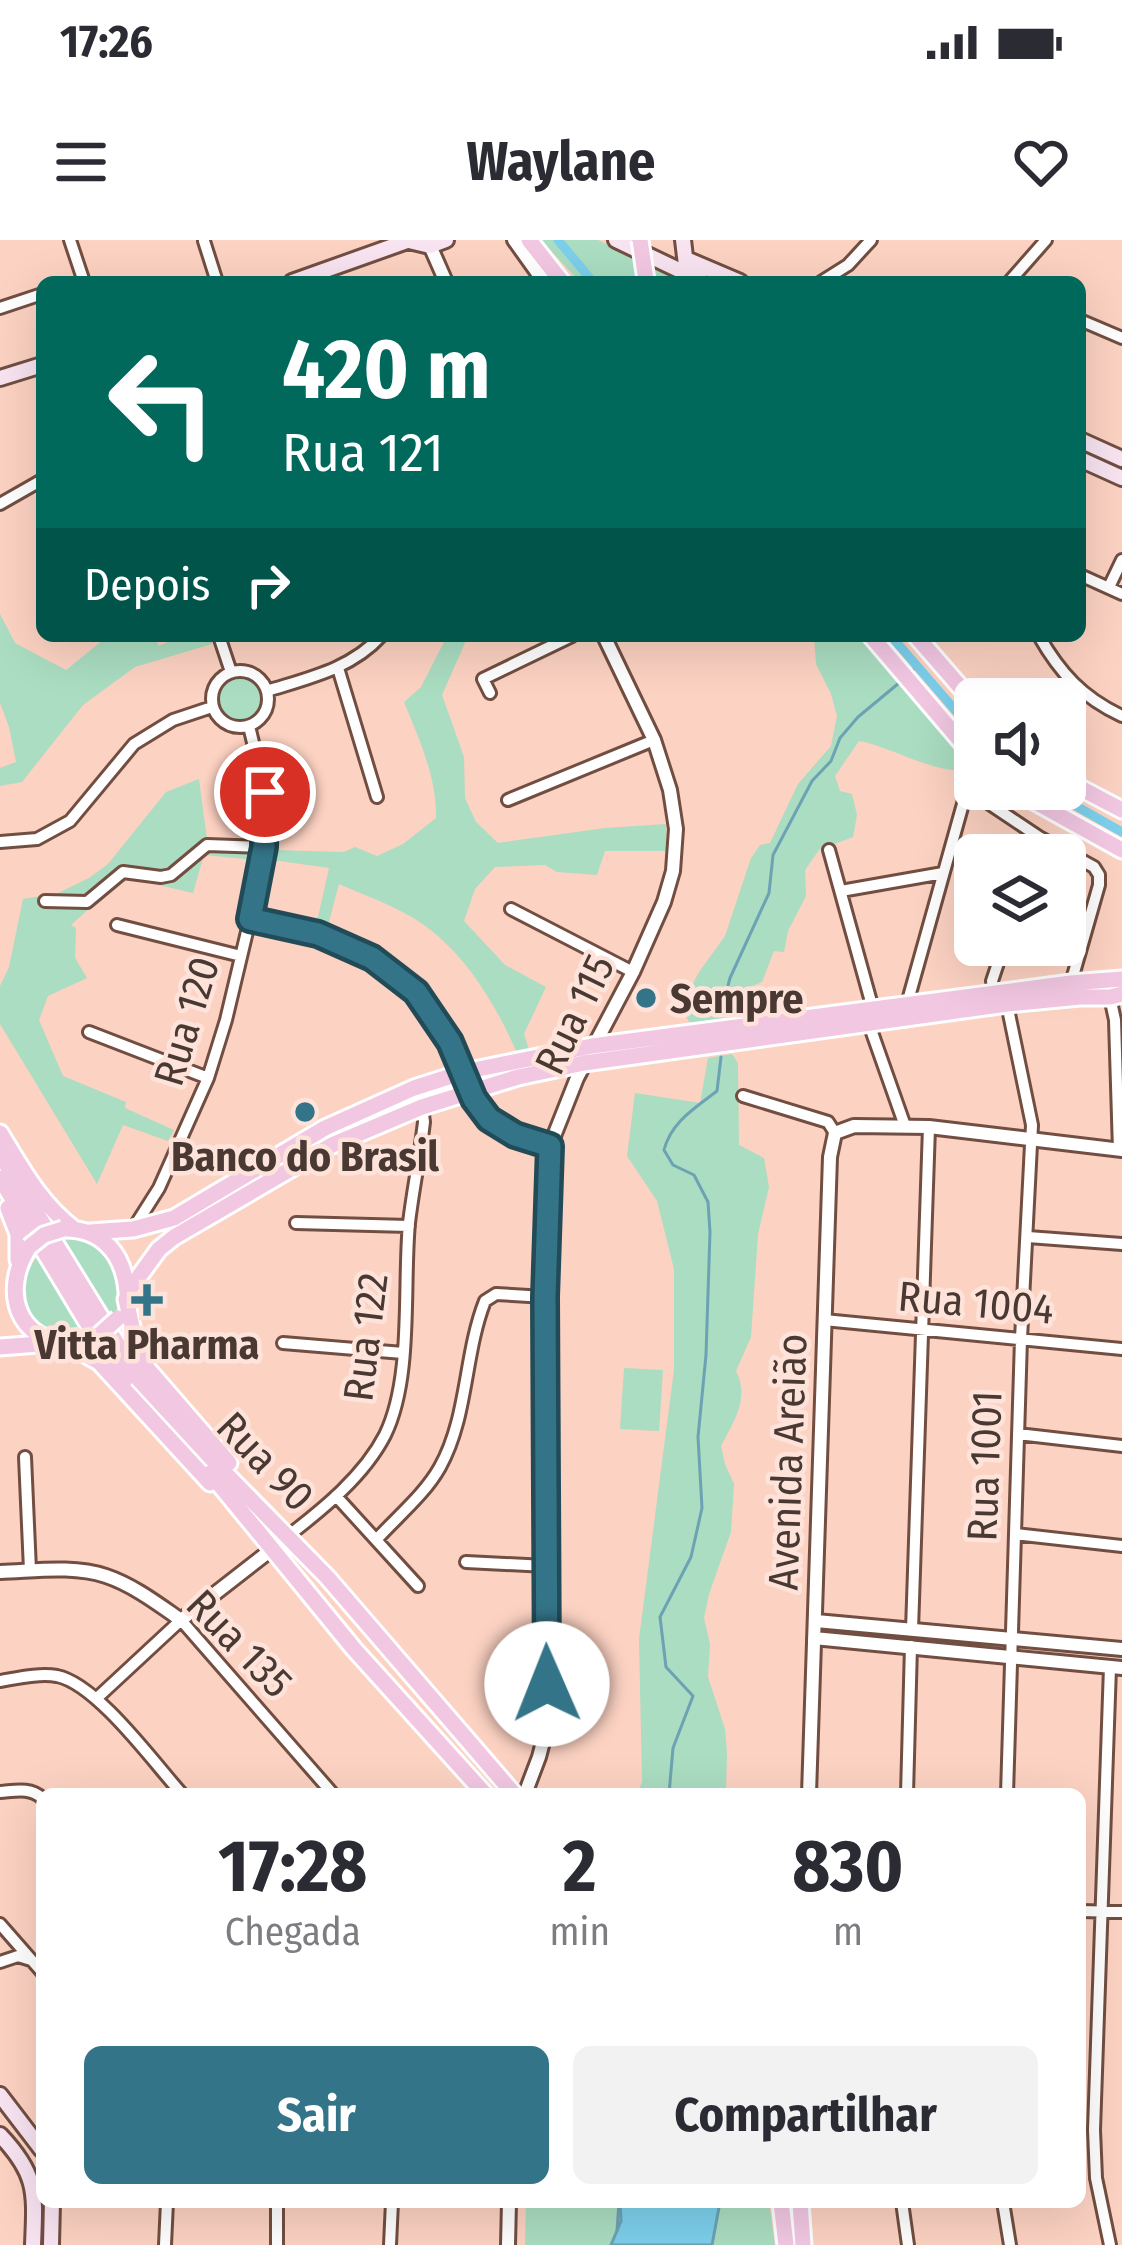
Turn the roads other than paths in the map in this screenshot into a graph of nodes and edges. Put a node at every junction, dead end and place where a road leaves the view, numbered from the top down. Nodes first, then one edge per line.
1 (70, 240) edge
2 (410, 240) edge
3 (446, 240) edge
4 (514, 240) edge
5 (529, 240) edge
6 (616, 240) edge
7 (640, 240) edge
8 (683, 240) edge
9 (872, 240) edge
10 (1046, 240) edge
11 (204, 241) edge
12 (428, 243) edge
13 (687, 272) edge
14 (80, 276) edge
15 (215, 276) edge
16 (320, 276) edge
17 (443, 276) edge
18 (540, 276) edge
19 (557, 276) edge
20 (645, 276) edge
21 (831, 276) edge
22 (1014, 276) edge
23 (36, 296) edge
24 (0, 308) edge
25 (1086, 323) edge
26 (1122, 338) edge
27 (36, 367) edge
28 (0, 378) edge
29 (1086, 443) edge
30 (1122, 460) edge
31 (1086, 462) edge
32 (1122, 478) edge
33 (36, 483) edge
34 (0, 504) edge
35 (1122, 560) edge
36 (1086, 577) edge
37 (1109, 587) junction
38 (1122, 594) edge
39 (220, 642) edge
40 (375, 642) edge
41 (560, 642) edge
42 (607, 642) edge
43 (876, 642) edge
44 (921, 642) edge
45 (1043, 642) edge
46 (338, 668) junction
47 (231, 672) junction
48 (954, 680) edge
49 (267, 692) junction
50 (490, 693) dead end
51 (212, 707) junction
52 (1122, 716) edge
53 (249, 726) junction
54 (954, 735) edge
55 (654, 740) junction
56 (1086, 791) edge
57 (377, 797) dead end
58 (508, 800) dead end
59 (965, 810) edge
60 (1001, 810) edge
61 (1040, 810) edge
62 (1048, 810) edge
63 (1122, 811) edge
64 (1035, 834) edge
65 (0, 842) edge
66 (264, 847) junction
67 (830, 850) dead end
68 (1122, 850) edge
69 (1122, 861) edge
70 (1086, 863) edge
71 (944, 873) junction
72 (841, 891) junction
73 (46, 902) dead end
74 (511, 909) dead end
75 (250, 919) junction
76 (117, 925) dead end
77 (1086, 944) edge
78 (241, 956) junction
79 (997, 966) edge
80 (1081, 966) edge
81 (633, 972) junction
82 (1119, 985) edge
83 (1076, 990) junction
84 (1000, 999) junction
85 (908, 1004) junction
86 (871, 1017) junction
87 (89, 1032) dead end
88 (592, 1046) junction
89 (584, 1063) junction
90 (464, 1072) junction
91 (208, 1078) junction
92 (472, 1090) junction
93 (743, 1096) dead end
94 (422, 1107) junction
95 (904, 1126) junction
96 (929, 1127) junction
97 (0, 1132) edge
98 (835, 1133) junction
99 (1029, 1140) junction
100 (550, 1146) junction
101 (1121, 1150) edge
102 (0, 1154) edge
103 (0, 1178) edge
104 (159, 1188) junction
105 (0, 1196) edge
106 (174, 1218) junction
107 (296, 1223) dead end
108 (409, 1226) junction
109 (133, 1229) junction
110 (76, 1230) junction
111 (1028, 1237) junction
112 (1122, 1244) edge
113 (16, 1272) junction
114 (127, 1296) junction
115 (545, 1297) junction
116 (0, 1304) edge
117 (824, 1320) junction
118 (920, 1331) junction
119 (1021, 1339) junction
120 (70, 1343) junction
121 (283, 1343) dead end
122 (0, 1347) edge
123 (1122, 1349) edge
124 (403, 1353) junction
125 (1018, 1434) junction
126 (1122, 1445) edge
127 (25, 1457) dead end
128 (336, 1496) junction
129 (261, 1510) junction
130 (1015, 1534) junction
131 (288, 1536) junction
132 (377, 1539) junction
133 (267, 1544) junction
134 (1122, 1546) edge
135 (466, 1562) dead end
136 (546, 1565) junction
137 (30, 1570) junction
138 (2, 1572) edge
139 (418, 1586) dead end
140 (181, 1620) junction
141 (816, 1621) junction
142 (912, 1630) junction
143 (814, 1638) junction
144 (1012, 1640) junction
145 (911, 1646) junction
146 (1122, 1649) edge
147 (1011, 1656) junction
148 (1116, 1668) edge
149 (0, 1681) edge
150 (97, 1698) junction
151 (177, 1788) edge
152 (328, 1788) edge
153 (479, 1788) edge
154 (509, 1788) edge
155 (526, 1788) edge
156 (809, 1788) edge
157 (907, 1788) edge
158 (1007, 1788) edge
159 (0, 1792) edge
160 (36, 1793) edge
161 (1086, 1911) edge
162 (1102, 1911) junction
163 (1122, 1912) edge
164 (0, 1924) edge
165 (31, 1960) junction
166 (0, 1963) edge
167 (36, 1965) edge
168 (0, 2096) edge
169 (0, 2135) edge
170 (36, 2142) edge
171 (7, 2147) edge
172 (52, 2208) edge
173 (166, 2208) edge
174 (277, 2208) edge
175 (392, 2208) edge
176 (509, 2208) edge
177 (782, 2208) edge
178 (800, 2208) edge
179 (903, 2208) edge
180 (1004, 2208) edge
181 (33, 2245) edge
182 (51, 2245) edge
183 (165, 2245) edge
184 (277, 2245) edge
185 (390, 2245) edge
186 (508, 2245) edge
187 (786, 2245) edge
188 (803, 2245) edge
189 (908, 2245) edge
190 (1010, 2245) edge
191 (1110, 2245) edge

1 - 14 street
2 - 12 main road
2 - 16 main road
3 - 12 main road
4 - 18 street
5 - 19 main road
6 - 13 main road
7 - 20 main road, bridge
8 - 13 main road
9 - 21 street
10 - 22 street
11 - 15 street
12 - 17 street
23 - 24 street
25 - 26 street
27 - 28 main road
29 - 30 main road
31 - 32 main road
33 - 34 street
35 - 37 street
36 - 37 street
37 - 38 street
39 - 47 street
40 - 46 street
41 - 50 street
42 - 55 street, Rua 115
43 - 54 main road
44 - 48 main road
45 - 52 street
46 - 49 street
46 - 57 street
47 - 49 street
47 - 51 street
49 - 53 street
51 - 53 street
51 - 65 street
53 - 66 street, Rua 120
55 - 58 street
55 - 81 street, Rua 115
56 - 63 main road
59 - 71 street
60 - 64 street
61 - 69 main road
62 - 68 main road
66 - 73 street
66 - 75 street, Rua 120
67 - 72 street
70 - 77 street
71 - 72 street
71 - 85 street
72 - 86 street
74 - 81 street
75 - 78 street, Rua 120
75 - 90 street
76 - 78 street
78 - 91 street, Rua 120
79 - 84 street
80 - 83 street
81 - 88 street, Rua 115
82 - 83 main road
82 - 101 street
83 - 84 main road
84 - 85 main road
84 - 86 main road
84 - 99 street, Rua 1001
85 - 86 main road
86 - 88 main road
86 - 89 main road
86 - 95 street
87 - 91 street
88 - 89 street, Rua 115
88 - 90 main road
89 - 92 main road
89 - 100 street, Rua 115
90 - 92 street
90 - 106 main road
91 - 104 street, Rua 120
92 - 94 main road
92 - 100 street
93 - 98 street
94 - 108 street, Rua 122
94 - 114 main road
95 - 96 street
95 - 98 street
96 - 99 street
96 - 118 street
97 - 110 main road
98 - 117 street, Avenida Areião
99 - 101 street
99 - 111 street, Rua 1001
100 - 115 street, Rua 115
102 - 129 main road, Rua 90
103 - 133 main road, Rua 90
104 - 106 street
104 - 109 street, Rua 120
105 - 113 main road
106 - 109 main road
107 - 108 street
108 - 124 street, Rua 122
109 - 110 main road
110 - 113 main road, bridge
110 - 114 main road
111 - 112 street
111 - 119 street, Rua 1001
113 - 116 main road
113 - 120 main road
114 - 120 main road, bridge
114 - 129 main road
115 - 132 street
115 - 136 street, Rua 115
117 - 118 street, Rua 1004
117 - 141 street, Avenida Areião
118 - 119 street, Rua 1004
118 - 142 street
119 - 123 street, Rua 1004
119 - 125 street, Rua 1001
120 - 122 main road
120 - 133 main road
121 - 124 street
124 - 128 street, Rua 122
125 - 126 street
125 - 130 street, Rua 1001
127 - 137 street
128 - 131 street, Rua 122
128 - 132 street
129 - 131 main road, Rua 90
130 - 134 street
130 - 144 street, Rua 1001
131 - 154 main road, Rua 90
132 - 139 street
133 - 140 street
133 - 153 main road, Rua 90
135 - 136 street
136 - 155 street, Rua 115
137 - 138 street, Rua 135
137 - 140 street, Rua 135
140 - 150 street
140 - 152 street, Rua 135
141 - 142 street
141 - 143 street, Avenida Areião
142 - 144 street
143 - 145 street
143 - 156 street, Avenida Areião
144 - 146 street
144 - 147 street, Rua 1001
145 - 147 street
145 - 157 street
147 - 148 street
147 - 158 street, Rua 1001
148 - 162 street
149 - 150 street
150 - 151 street
159 - 160 street
161 - 162 street
162 - 163 street
162 - 191 street
164 - 165 street
165 - 166 street
165 - 167 street
168 - 170 main road
169 - 171 main road
171 - 181 main road
172 - 182 main road
173 - 183 street
174 - 184 street
175 - 185 street
176 - 186 street
177 - 187 main road
178 - 188 main road
179 - 189 street
180 - 190 street

